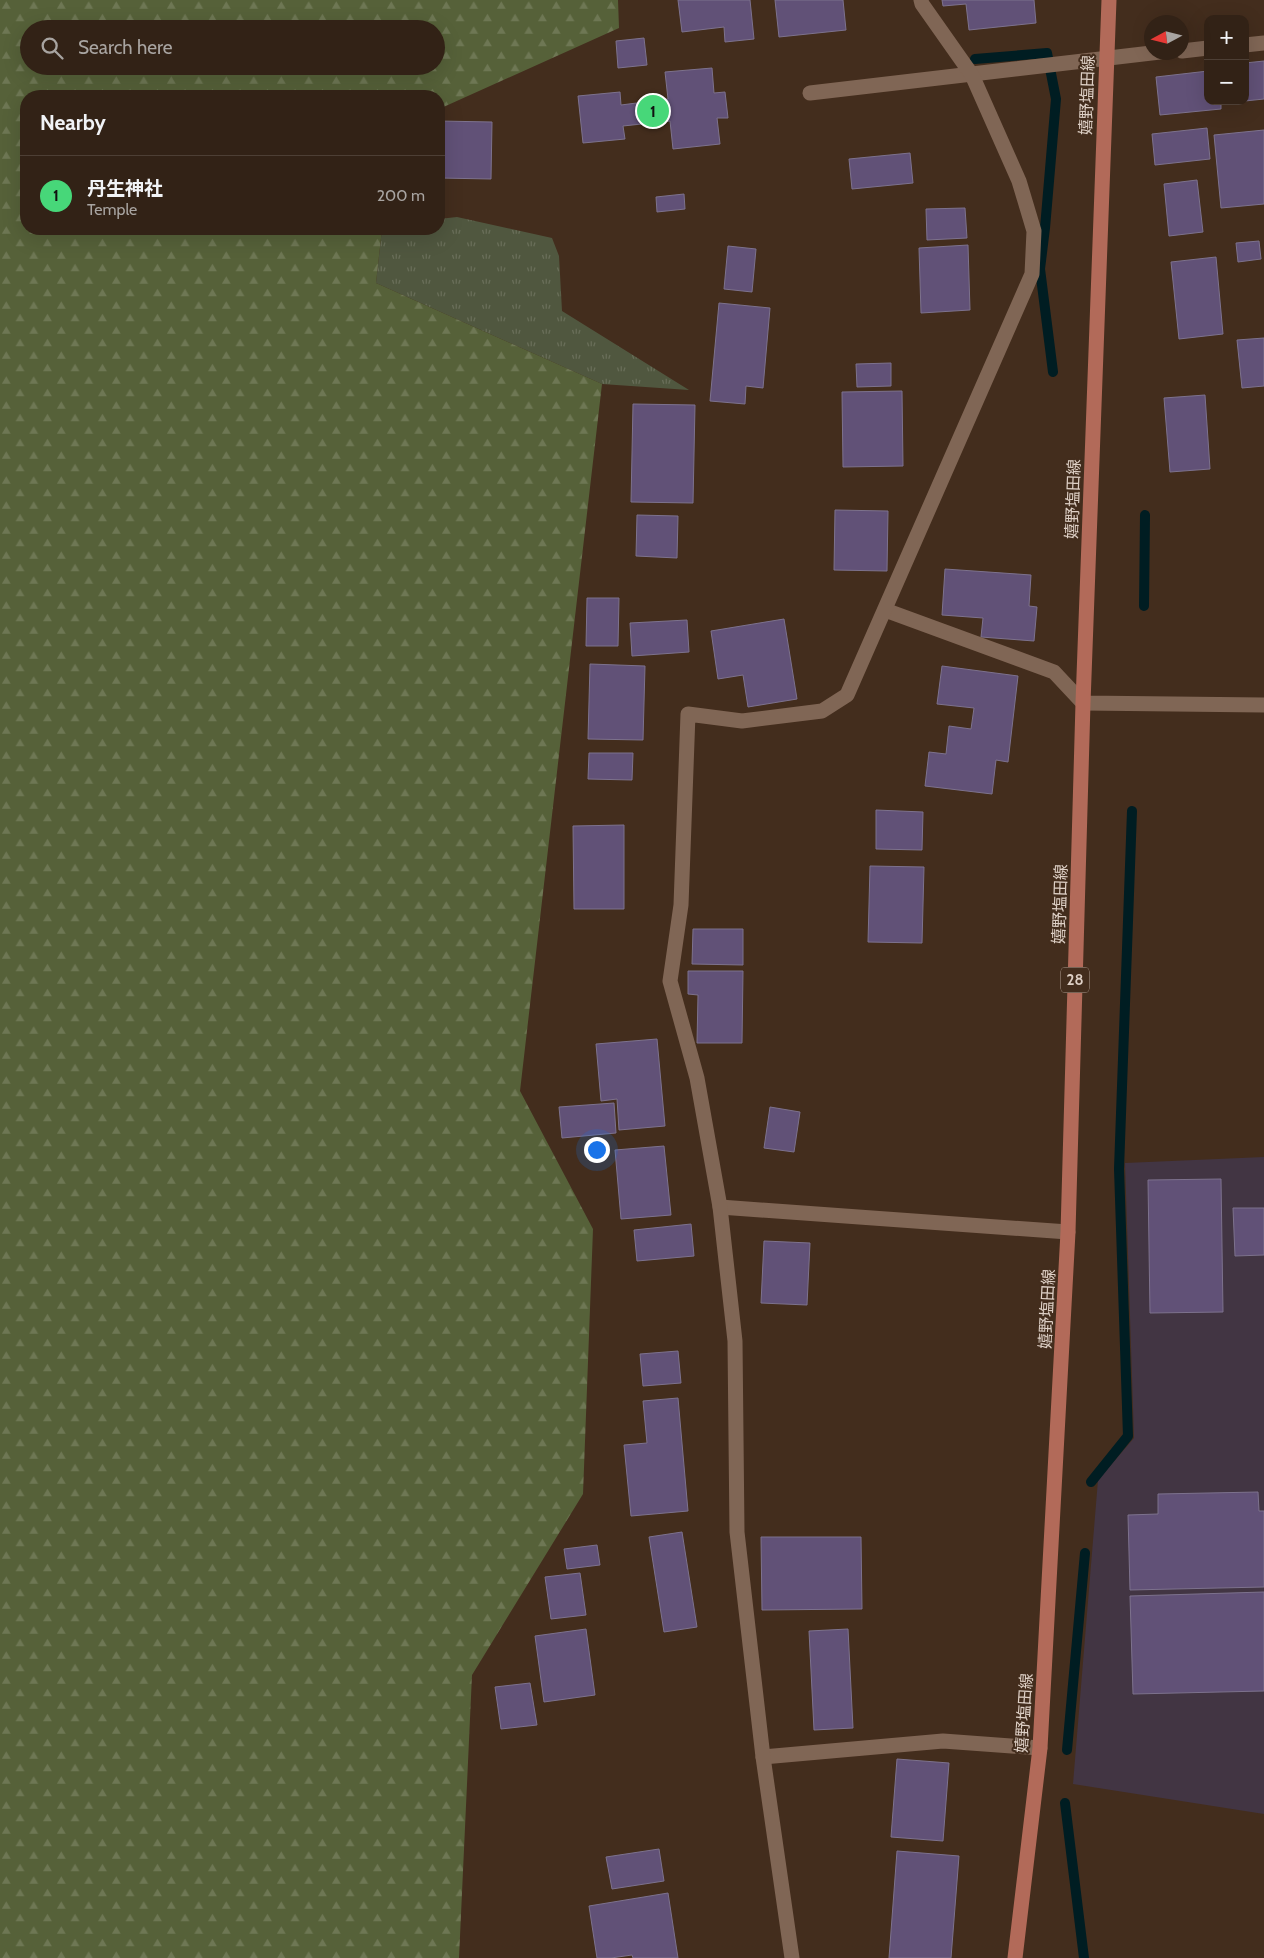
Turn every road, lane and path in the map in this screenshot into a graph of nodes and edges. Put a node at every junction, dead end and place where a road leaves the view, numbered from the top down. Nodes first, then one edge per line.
1 (921, 0) edge
2 (1109, 0) edge
3 (1264, 43) edge
4 (1249, 45) edge
5 (1204, 48) edge
6 (1189, 49) edge
7 (1144, 53) edge
8 (1106, 57) junction
9 (972, 75) junction
10 (810, 93) dead end
11 (885, 610) junction
12 (1083, 703) junction
13 (1264, 704) edge
14 (720, 1207) junction
15 (1068, 1232) junction
16 (1040, 1748) junction
17 (763, 1756) junction
18 (792, 1958) edge
19 (1015, 1958) edge

1 - 9 street
2 - 8 main road, 嬉野塩田線 / 28
3 - 4 street
5 - 6 street
7 - 8 street
8 - 9 street
8 - 12 main road, 嬉野塩田線 / 28
9 - 10 street
9 - 11 street
11 - 12 street
11 - 14 street
12 - 13 street
12 - 15 main road, 嬉野塩田線 / 28
14 - 15 street
14 - 17 street
15 - 16 main road, 嬉野塩田線 / 28
16 - 17 street
16 - 19 main road, 嬉野塩田線 / 28
17 - 18 street

